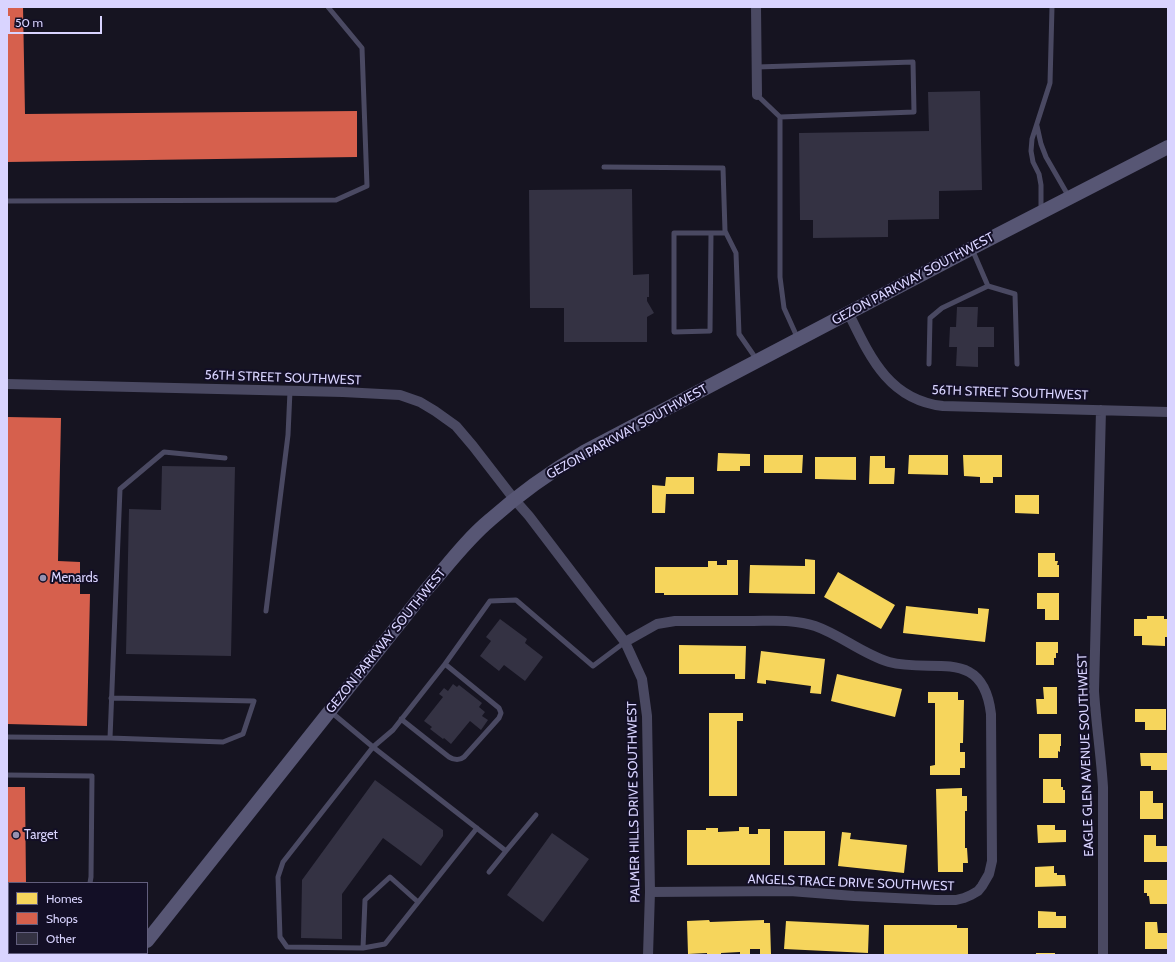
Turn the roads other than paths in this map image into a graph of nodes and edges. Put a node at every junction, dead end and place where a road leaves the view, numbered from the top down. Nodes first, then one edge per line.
1 (328, 7) edge
2 (756, 7) edge
3 (1052, 7) edge
4 (757, 67) junction
5 (757, 95) joint
6 (780, 118) junction
7 (1037, 126) junction
8 (1168, 147) edge
9 (604, 167) dead end
10 (1069, 198) junction
11 (7, 201) edge
12 (1041, 212) junction
13 (711, 233) junction
14 (726, 233) junction
15 (972, 248) junction
16 (988, 286) junction
17 (849, 314) junction
18 (798, 340) junction
19 (758, 361) junction
20 (929, 364) dead end
21 (1017, 364) dead end
22 (7, 384) edge
23 (290, 391) junction
24 (1101, 410) junction
25 (1168, 412) edge
26 (225, 458) dead end
27 (514, 499) junction
28 (266, 611) dead end
29 (625, 642) junction
30 (445, 664) junction
31 (111, 698) junction
32 (330, 711) junction
33 (402, 719) junction
34 (7, 737) edge
35 (110, 738) junction
36 (373, 747) junction
37 (7, 775) edge
38 (536, 815) dead end
39 (477, 828) junction
40 (506, 851) junction
41 (489, 872) dead end
42 (90, 882) edge
43 (650, 892) junction
44 (418, 902) junction
45 (148, 940) edge
46 (363, 948) junction
47 (648, 955) edge
48 (1103, 955) edge

1 - 11 lane
2 - 4 street
3 - 7 lane
4 - 5 street
4 - 6 lane
5 - 6 lane
6 - 18 lane
7 - 10 lane
7 - 12 lane
8 - 10 main road, GEZON PARKWAY SOUTHWEST
9 - 14 lane
10 - 12 main road, GEZON PARKWAY SOUTHWEST
12 - 15 main road, GEZON PARKWAY SOUTHWEST
13 - 13 lane
13 - 14 lane
14 - 19 lane
15 - 16 lane
15 - 17 main road, GEZON PARKWAY SOUTHWEST
16 - 20 lane
16 - 21 lane
17 - 18 main road, GEZON PARKWAY SOUTHWEST
17 - 24 street, 56TH STREET SOUTHWEST
18 - 19 main road, GEZON PARKWAY SOUTHWEST
19 - 27 main road, GEZON PARKWAY SOUTHWEST
22 - 23 street, 56TH STREET SOUTHWEST
23 - 27 street, 56TH STREET SOUTHWEST
23 - 28 lane
24 - 25 street, 56TH STREET SOUTHWEST
24 - 48 street, EAGLE GLEN AVENUE SOUTHWEST
26 - 31 lane
27 - 29 street, PALMER HILLS DRIVE SOUTHWEST
27 - 32 main road, GEZON PARKWAY SOUTHWEST
29 - 30 lane
29 - 43 street, PALMER HILLS DRIVE SOUTHWEST
29 - 43 street, ANGELS TRACE DRIVE SOUTHWEST
30 - 33 lane
30 - 33 lane
31 - 35 lane
31 - 35 lane
32 - 36 lane
32 - 45 main road, GEZON PARKWAY SOUTHWEST
33 - 36 lane
34 - 35 lane
36 - 39 lane
36 - 46 lane
37 - 42 lane
38 - 40 lane
39 - 40 lane
39 - 44 lane
40 - 41 lane
43 - 47 street, PALMER HILLS DRIVE SOUTHWEST
44 - 46 lane
44 - 46 lane

